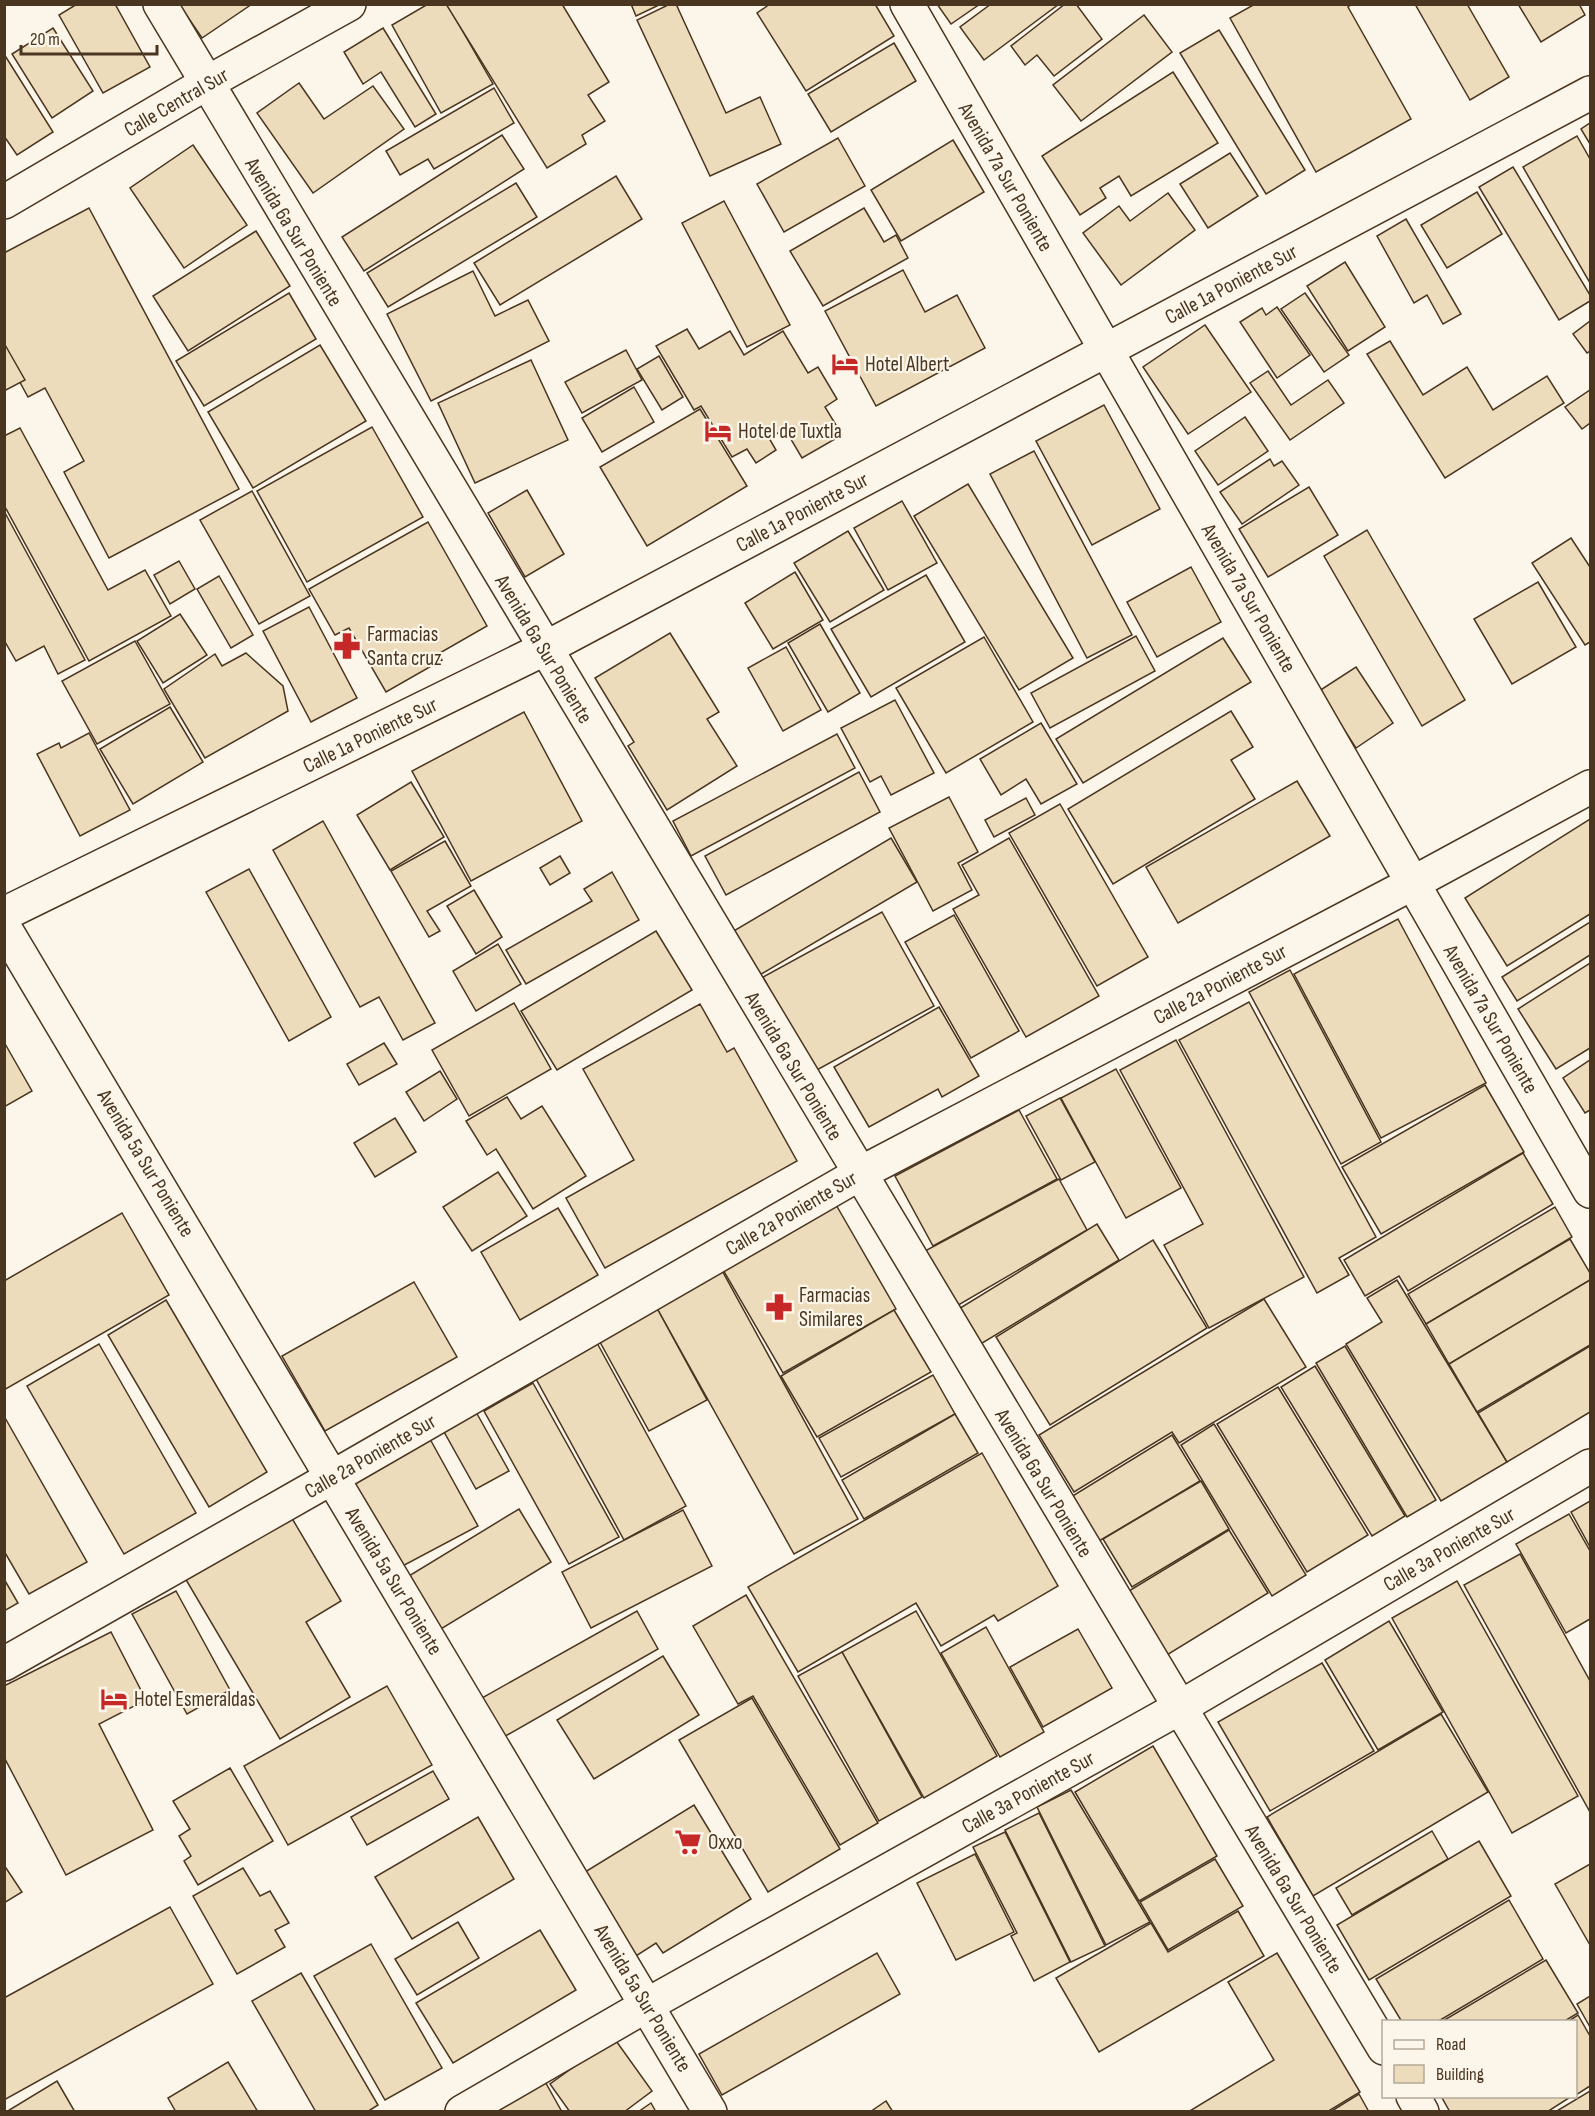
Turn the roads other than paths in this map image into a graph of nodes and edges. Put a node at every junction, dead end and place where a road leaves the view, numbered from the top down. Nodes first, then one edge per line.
1 (160, 4) edge
2 (349, 4) edge
3 (907, 4) edge
4 (206, 84) junction
5 (1590, 93) edge
6 (4, 202) edge
7 (1106, 350) junction
8 (544, 649) junction
9 (1590, 787) edge
10 (1413, 883) junction
11 (4, 914) edge
12 (4, 927) edge
13 (859, 1174) junction
14 (1590, 1191) edge
15 (1590, 1466) edge
16 (333, 1478) junction
17 (4, 1664) edge
18 (1179, 1708) junction
19 (647, 2005) junction
20 (1382, 2046) edge
21 (1414, 2098) edge
22 (462, 2112) edge
23 (710, 2112) edge
24 (1422, 2112) edge

1 - 4 street, Avenida 6a Sur Poniente
2 - 4 street, Calle Central Sur
3 - 7 street, Avenida 7a Sur Poniente
4 - 6 street, Calle Central Sur
4 - 8 street, Avenida 6a Sur Poniente
5 - 7 street, Calle 1a Poniente Sur
7 - 8 street, Calle 1a Poniente Sur
7 - 10 street, Avenida 7a Sur Poniente
8 - 11 street, Calle 1a Poniente Sur
8 - 13 street, Avenida 6a Sur Poniente
9 - 10 street, Calle 2a Poniente Sur
10 - 13 street, Calle 2a Poniente Sur
10 - 14 street, Avenida 7a Sur Poniente
12 - 16 street, Avenida 5a Sur Poniente
13 - 16 street, Calle 2a Poniente Sur
13 - 18 street, Avenida 6a Sur Poniente
15 - 18 street, Calle 3a Poniente Sur
16 - 17 street, Calle 2a Poniente Sur
16 - 19 street, Avenida 5a Sur Poniente
18 - 19 street, Calle 3a Poniente Sur
18 - 20 street, Avenida 6a Sur Poniente
19 - 22 street, Calle 3a Poniente Sur
19 - 23 street, Avenida 5a Sur Poniente
21 - 24 street

